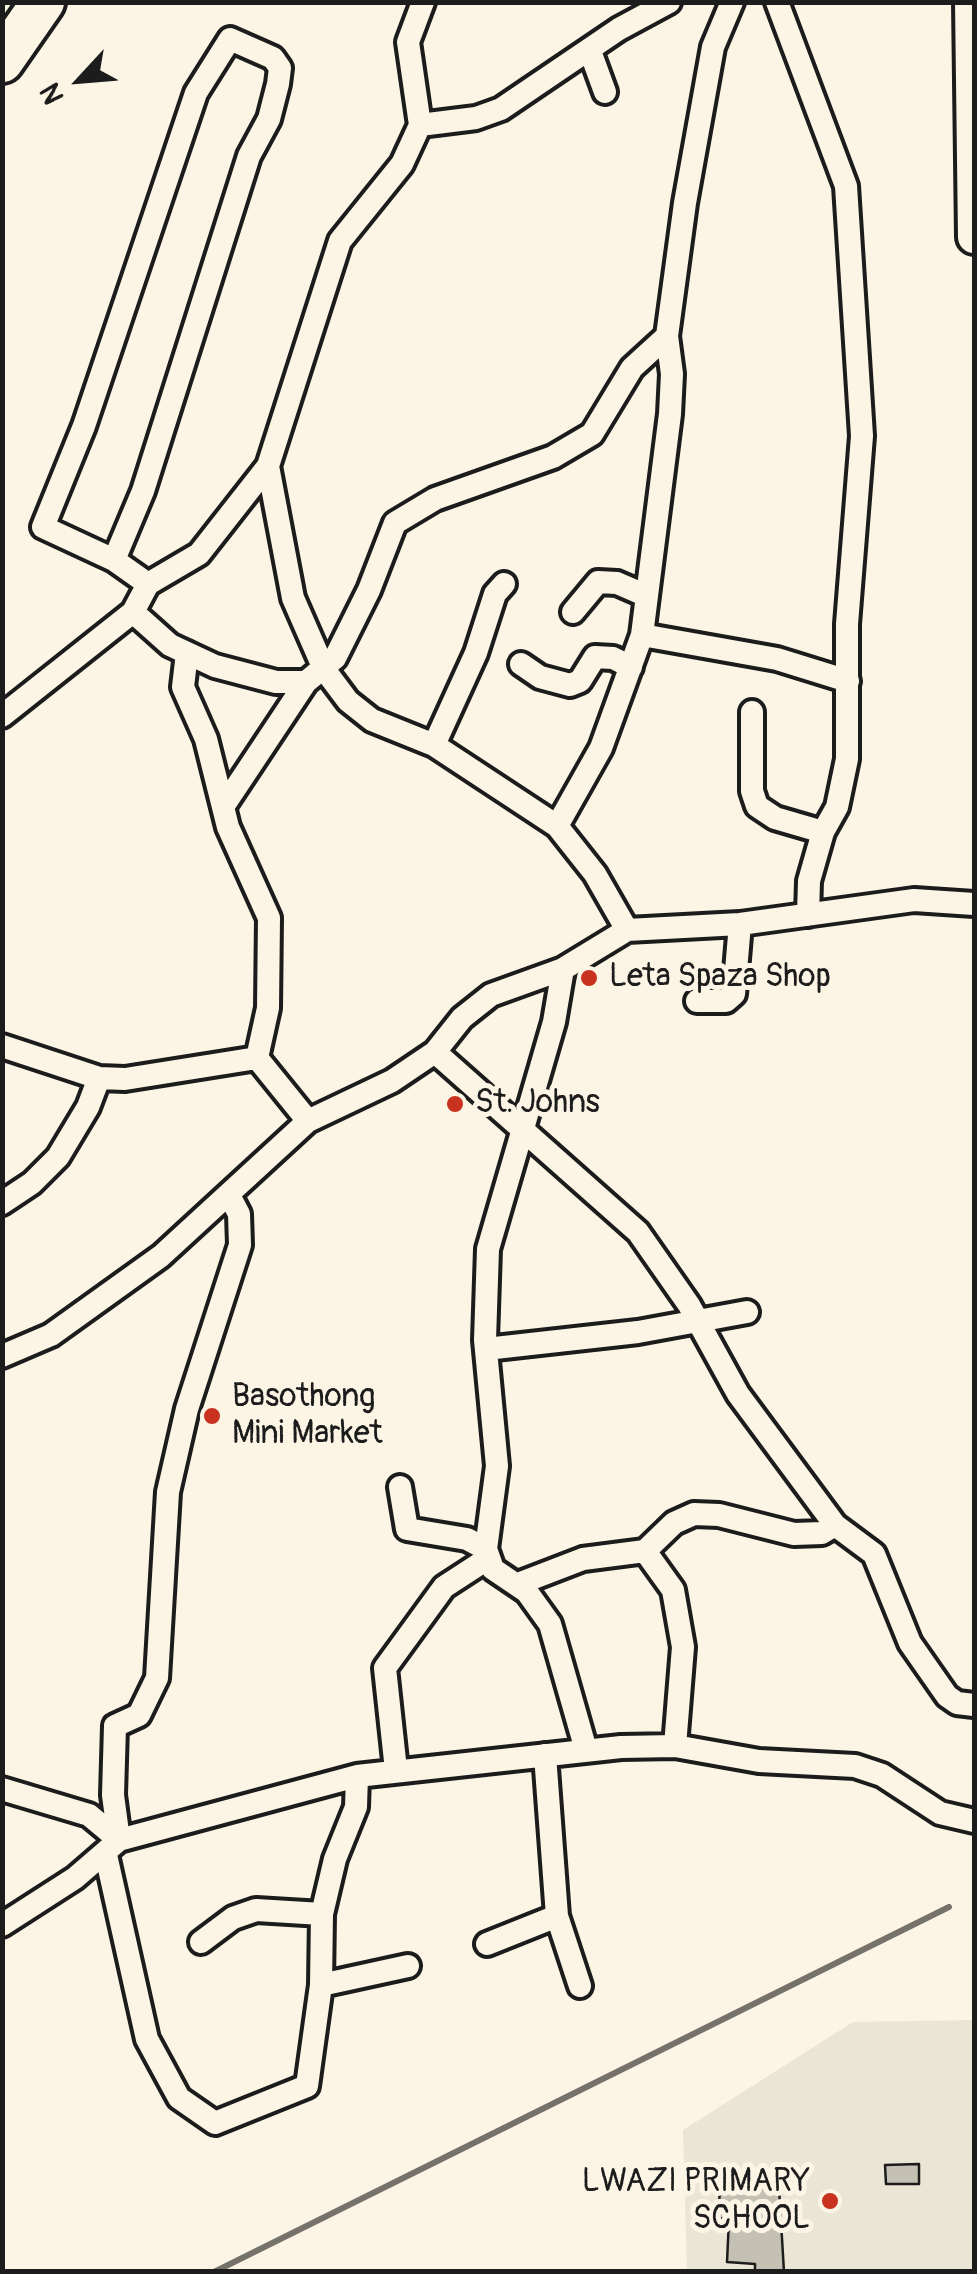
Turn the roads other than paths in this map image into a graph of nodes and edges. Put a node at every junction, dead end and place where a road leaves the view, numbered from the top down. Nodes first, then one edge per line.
1 (22, 2) edge
2 (42, 2) edge
3 (423, 2) edge
4 (670, 2) edge
5 (777, 2) edge
6 (971, 2) edge
7 (729, 3) edge
8 (2, 44) edge
9 (590, 51) junction
10 (2, 61) edge
11 (605, 92) dead end
12 (420, 125) junction
13 (974, 237) edge
14 (667, 336) junction
15 (268, 466) junction
16 (114, 560) junction
17 (148, 584) junction
18 (504, 584) dead end
19 (647, 596) junction
20 (133, 612) junction
21 (573, 612) dead end
22 (642, 634) junction
23 (187, 653) junction
24 (520, 664) dead end
25 (631, 667) junction
26 (315, 676) junction
27 (848, 681) junction
28 (752, 712) dead end
29 (2, 716) edge
30 (434, 745) junction
31 (223, 807) junction
32 (557, 826) junction
33 (823, 832) junction
34 (974, 904) edge
35 (808, 915) junction
36 (740, 924) junction
37 (628, 930) junction
38 (562, 969) junction
39 (696, 1001) dead end
40 (2, 1046) edge
41 (435, 1052) junction
42 (257, 1058) junction
43 (99, 1078) junction
44 (308, 1121) junction
45 (524, 1127) junction
46 (230, 1195) junction
47 (2, 1203) edge
48 (748, 1312) dead end
49 (699, 1321) junction
50 (486, 1348) junction
51 (2, 1356) edge
52 (400, 1486) dead end
53 (835, 1525) junction
54 (644, 1551) junction
55 (487, 1554) junction
56 (518, 1584) junction
57 (974, 1705) edge
58 (675, 1746) junction
59 (586, 1750) junction
60 (544, 1755) junction
61 (396, 1770) junction
62 (357, 1776) junction
63 (2, 1789) edge
64 (974, 1822) edge
65 (112, 1848) junction
66 (322, 1914) junction
67 (556, 1916) junction
68 (2, 1925) edge
69 (202, 1942) dead end
70 (487, 1944) dead end
71 (408, 1966) dead end
72 (321, 1985) junction
73 (580, 1986) dead end

1 - 8 highway
2 - 10 highway
3 - 12 street
4 - 9 street
5 - 27 street
6 - 13 main road
7 - 14 street
9 - 11 street
9 - 12 street
12 - 15 street
14 - 19 street
14 - 26 street
15 - 17 street
15 - 26 street
16 - 16 street
16 - 17 street
17 - 20 street
18 - 30 street
19 - 21 street
19 - 22 street
20 - 23 street
20 - 29 street
22 - 25 street
22 - 27 street
23 - 26 street
23 - 31 street
24 - 25 street
25 - 32 street
26 - 30 street
26 - 31 street
27 - 33 street
28 - 33 street
30 - 32 street
31 - 42 street
32 - 37 street
33 - 35 street
34 - 35 street
35 - 36 street
36 - 37 street
36 - 39 street
37 - 38 street
38 - 41 street
38 - 45 street
40 - 43 street
41 - 44 street
41 - 45 street
42 - 43 street
42 - 44 street
43 - 47 street
44 - 46 street
45 - 49 street
45 - 50 street
46 - 51 street
46 - 65 street
48 - 49 street
49 - 50 street
49 - 53 street
50 - 55 street
52 - 55 street
53 - 54 street
53 - 57 street
54 - 56 street
54 - 58 street
55 - 56 street
55 - 61 street
56 - 59 street
58 - 59 street
58 - 64 street
59 - 60 street
60 - 61 street
60 - 67 street
61 - 62 street
62 - 65 street
62 - 66 street
63 - 65 street
65 - 68 street
65 - 72 street
66 - 69 street
66 - 72 street
67 - 70 street
67 - 73 street
71 - 72 street

